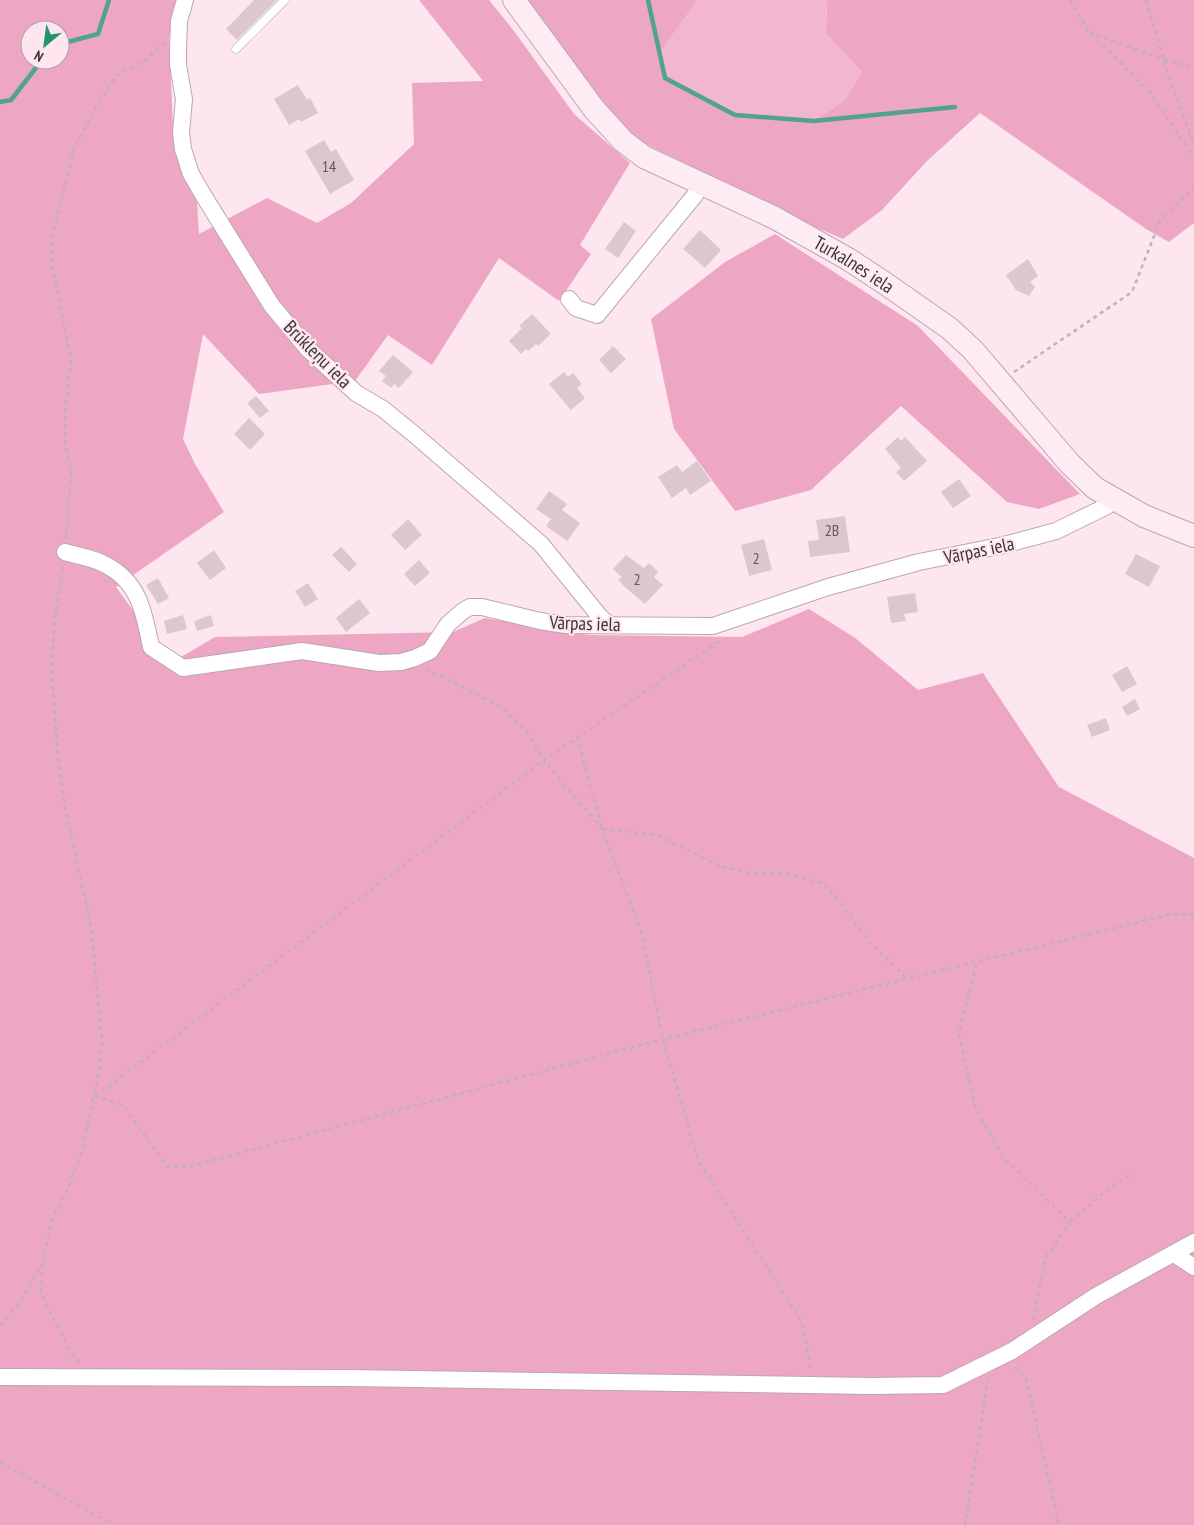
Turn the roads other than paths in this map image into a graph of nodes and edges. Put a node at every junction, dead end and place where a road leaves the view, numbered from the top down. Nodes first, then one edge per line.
1 (185, 0) edge
2 (285, 0) edge
3 (514, 0) edge
4 (236, 49) dead end
5 (700, 184) junction
6 (569, 299) dead end
7 (1112, 500) junction
8 (1194, 536) edge
9 (65, 552) road end
10 (609, 624) junction
11 (1194, 1242) edge
12 (1174, 1254) junction
13 (1194, 1267) edge
14 (0, 1377) edge

1 - 10 street, Brūkleņu iela
2 - 4 lane
3 - 5 main road, Turkalnes iela
5 - 6 street
5 - 7 main road, Turkalnes iela
7 - 8 main road, Turkalnes iela
7 - 10 street, Vārpas iela
9 - 10 street, Vārpas iela
11 - 12 street
12 - 13 street
12 - 14 street

